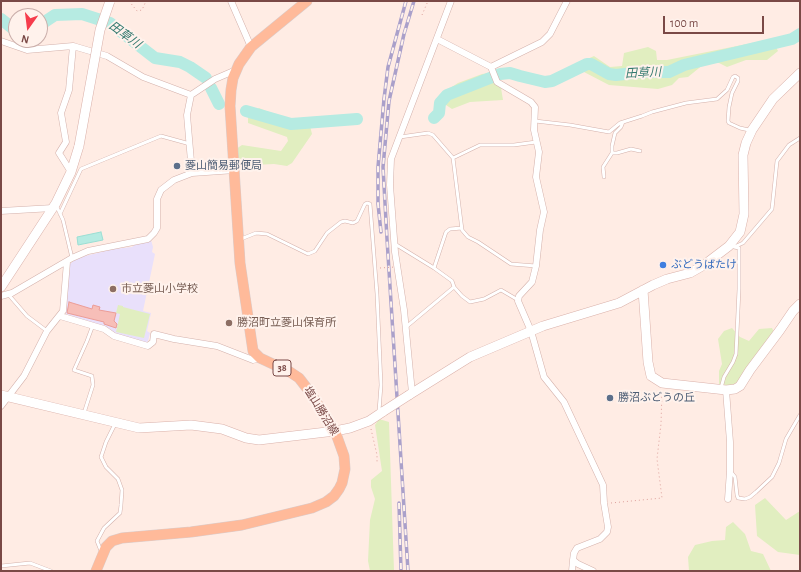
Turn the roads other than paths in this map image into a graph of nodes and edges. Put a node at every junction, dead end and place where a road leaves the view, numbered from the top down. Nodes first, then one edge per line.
1 (110, 1) edge
2 (232, 1) edge
3 (307, 1) edge
4 (451, 1) edge
5 (567, 1) edge
6 (437, 40) junction
7 (1, 41) edge
8 (73, 46) junction
9 (251, 47) junction
10 (491, 67) junction
11 (236, 69) junction
12 (800, 73) edge
13 (191, 95) junction
14 (533, 121) junction
15 (623, 122) junction
16 (752, 130) junction
17 (398, 138) junction
18 (800, 138) edge
19 (538, 141) junction
20 (190, 144) junction
21 (640, 151) dead end
22 (612, 152) junction
23 (453, 158) junction
24 (235, 170) junction
25 (71, 172) junction
26 (192, 173) junction
27 (604, 177) dead end
28 (56, 208) junction
29 (1, 211) edge
30 (462, 228) junction
31 (239, 239) junction
32 (395, 244) junction
33 (732, 246) junction
34 (69, 260) junction
35 (536, 266) junction
36 (434, 268) junction
37 (1, 287) edge
38 (454, 287) junction
39 (643, 290) junction
40 (8, 294) junction
41 (1, 296) edge
42 (518, 300) junction
43 (800, 304) edge
44 (60, 316) junction
45 (93, 325) junction
46 (406, 328) junction
47 (47, 331) junction
48 (531, 331) junction
49 (260, 358) junction
50 (723, 390) junction
51 (411, 394) junction
52 (5, 396) edge
53 (1, 406) edge
54 (381, 413) junction
55 (84, 415) junction
56 (800, 415) edge
57 (116, 423) junction
58 (335, 431) junction
59 (730, 471) junction
60 (728, 499) dead end
61 (102, 553) junction
62 (573, 560) junction
63 (1, 566) edge
64 (51, 571) edge
65 (96, 571) edge
66 (572, 571) edge
67 (593, 571) edge

1 - 25 street, bridge
2 - 9 street
3 - 9 main road, 38
4 - 6 street
5 - 10 street
6 - 10 street
6 - 17 street
7 - 8 street
8 - 13 street
8 - 25 street
9 - 11 main road, 38
10 - 14 street
11 - 13 street
11 - 24 main road, 38
12 - 16 street
13 - 20 street
14 - 15 lane
14 - 19 street
15 - 16 lane
15 - 22 lane
16 - 33 street
17 - 23 lane
17 - 32 street
18 - 33 lane
19 - 23 lane
19 - 35 street
20 - 26 street
20 - 28 lane
21 - 22 lane
22 - 27 lane
23 - 30 lane
24 - 26 street
24 - 31 main road, 38
25 - 28 street
26 - 34 street
28 - 29 street
28 - 34 lane
28 - 37 street
30 - 35 lane
30 - 36 lane
31 - 49 main road, 38
31 - 54 lane
32 - 36 lane
32 - 46 street
33 - 39 street
33 - 50 lane
34 - 40 street
34 - 44 street
35 - 42 street
36 - 38 lane
38 - 42 lane
38 - 46 lane
39 - 48 street
39 - 50 street
40 - 41 street
40 - 47 lane
42 - 48 street
43 - 50 street
44 - 45 street
44 - 47 street
45 - 49 street
45 - 55 lane
46 - 51 street
47 - 52 street
48 - 51 street
48 - 62 street
49 - 58 main road, 塩山勝沼線 / 38
50 - 59 street
51 - 54 street, bridge
52 - 53 street
52 - 55 street
54 - 58 street
55 - 57 street
56 - 59 lane
57 - 58 street
57 - 61 lane
58 - 61 main road, 塩山勝沼線 / 38
59 - 60 street
61 - 65 main road, 塩山勝沼線 / 38
62 - 66 street
62 - 67 street
63 - 64 lane

